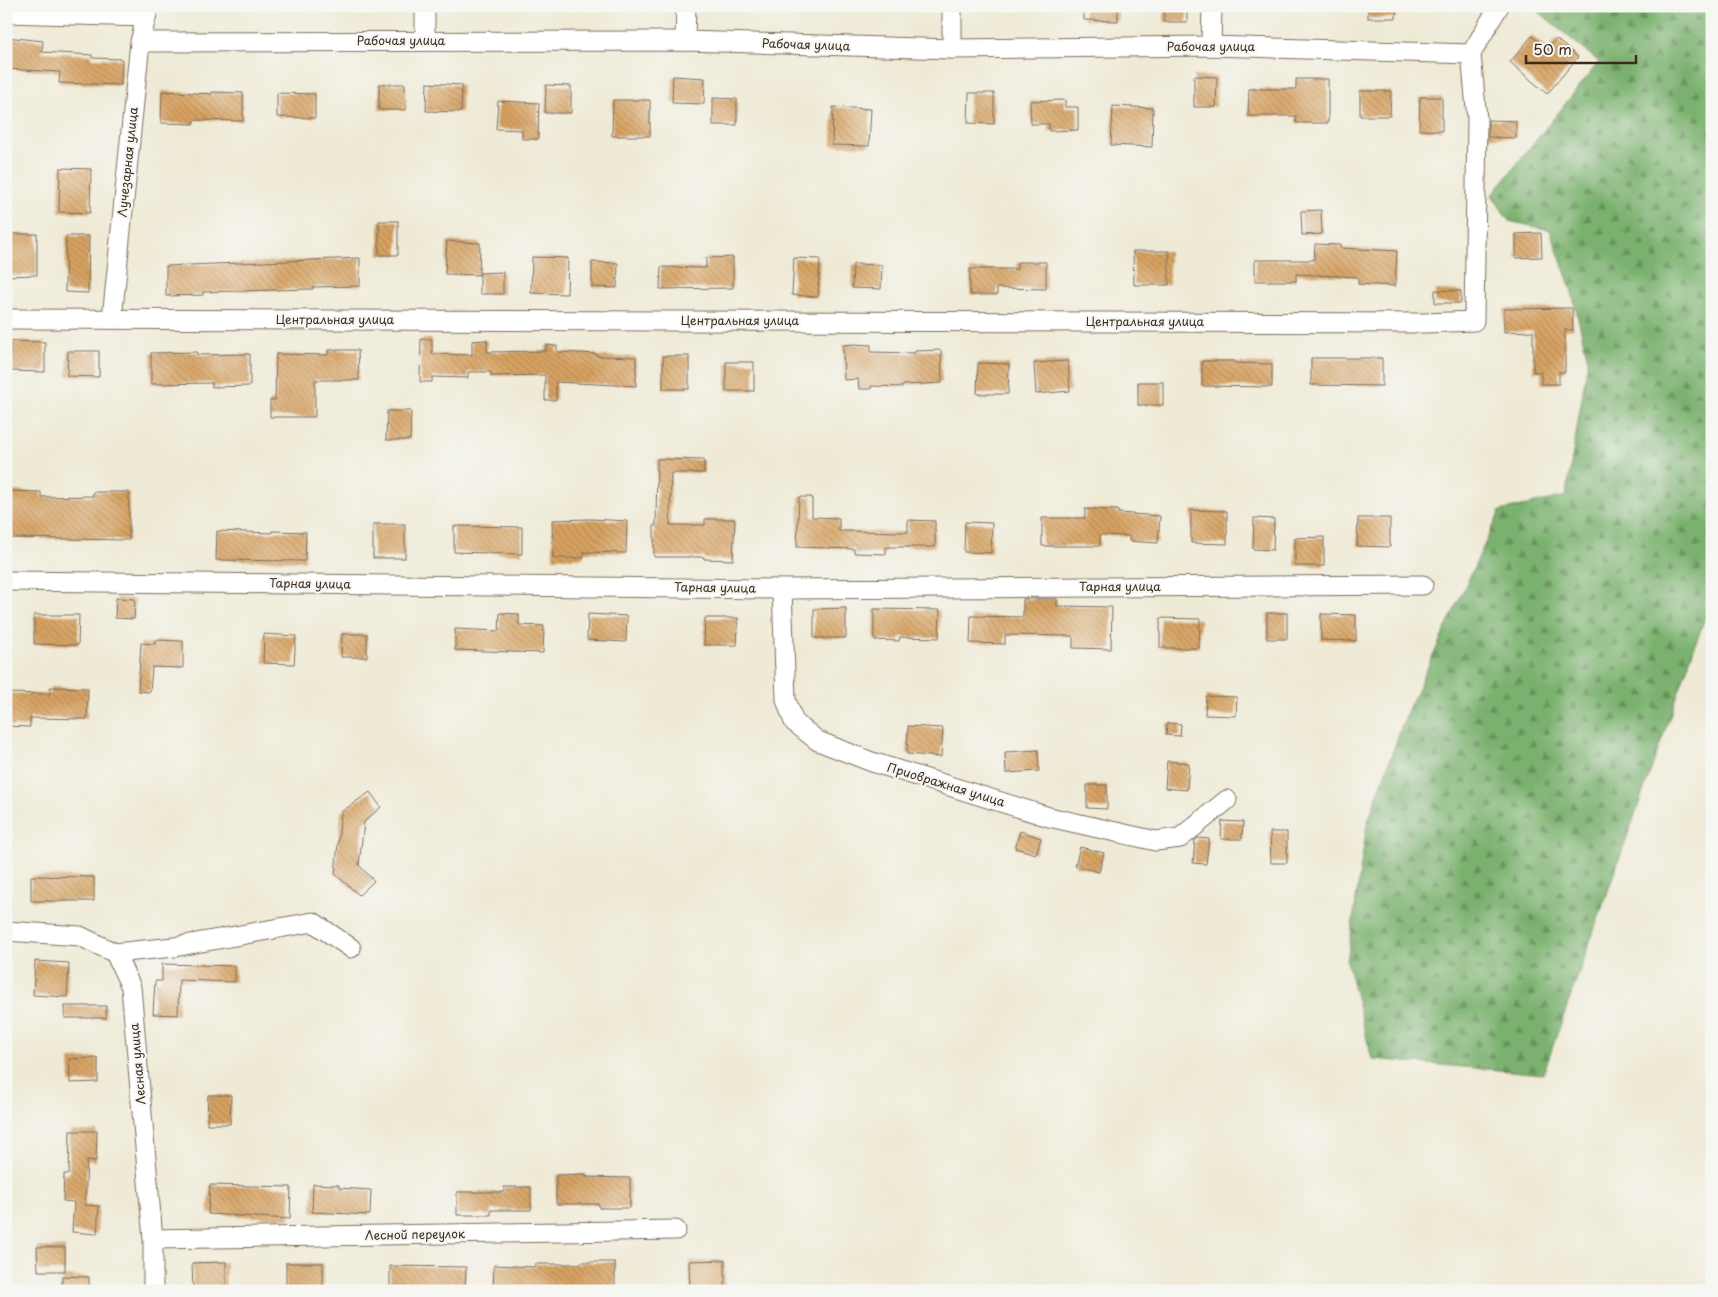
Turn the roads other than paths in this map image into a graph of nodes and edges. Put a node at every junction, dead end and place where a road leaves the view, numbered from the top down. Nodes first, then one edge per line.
1 (426, 6) edge
2 (686, 6) edge
3 (952, 6) edge
4 (1212, 6) edge
5 (1499, 6) edge
6 (147, 12) edge
7 (6, 13) edge
8 (425, 41) junction
9 (685, 41) junction
10 (140, 42) junction
11 (1211, 46) junction
12 (952, 49) junction
13 (1471, 54) junction
14 (6, 319) edge
15 (112, 319) junction
16 (6, 581) edge
17 (1423, 585) dead end
18 (782, 588) junction
19 (1227, 800) dead end
20 (6, 931) edge
21 (351, 948) dead end
22 (115, 953) junction
23 (676, 1230) dead end
24 (153, 1240) junction
25 (153, 1291) edge

1 - 8 street
2 - 9 street
3 - 12 street
4 - 11 street
5 - 13 street
6 - 7 street
6 - 10 street, Лучезарная улица
8 - 9 street, Рабочая улица
8 - 10 street, Рабочая улица
9 - 12 street, Рабочая улица
10 - 15 street, Лучезарная улица
11 - 12 street, Рабочая улица
11 - 13 street, Рабочая улица
13 - 15 street, Центральная улица
14 - 15 street, Центральная улица
16 - 18 street, Тарная улица
17 - 18 street, Тарная улица
18 - 19 street, Приовражная улица
20 - 22 street
21 - 22 street
22 - 24 street, Лесная улица
23 - 24 street, Лесной переулок
24 - 25 street, Лесная улица

